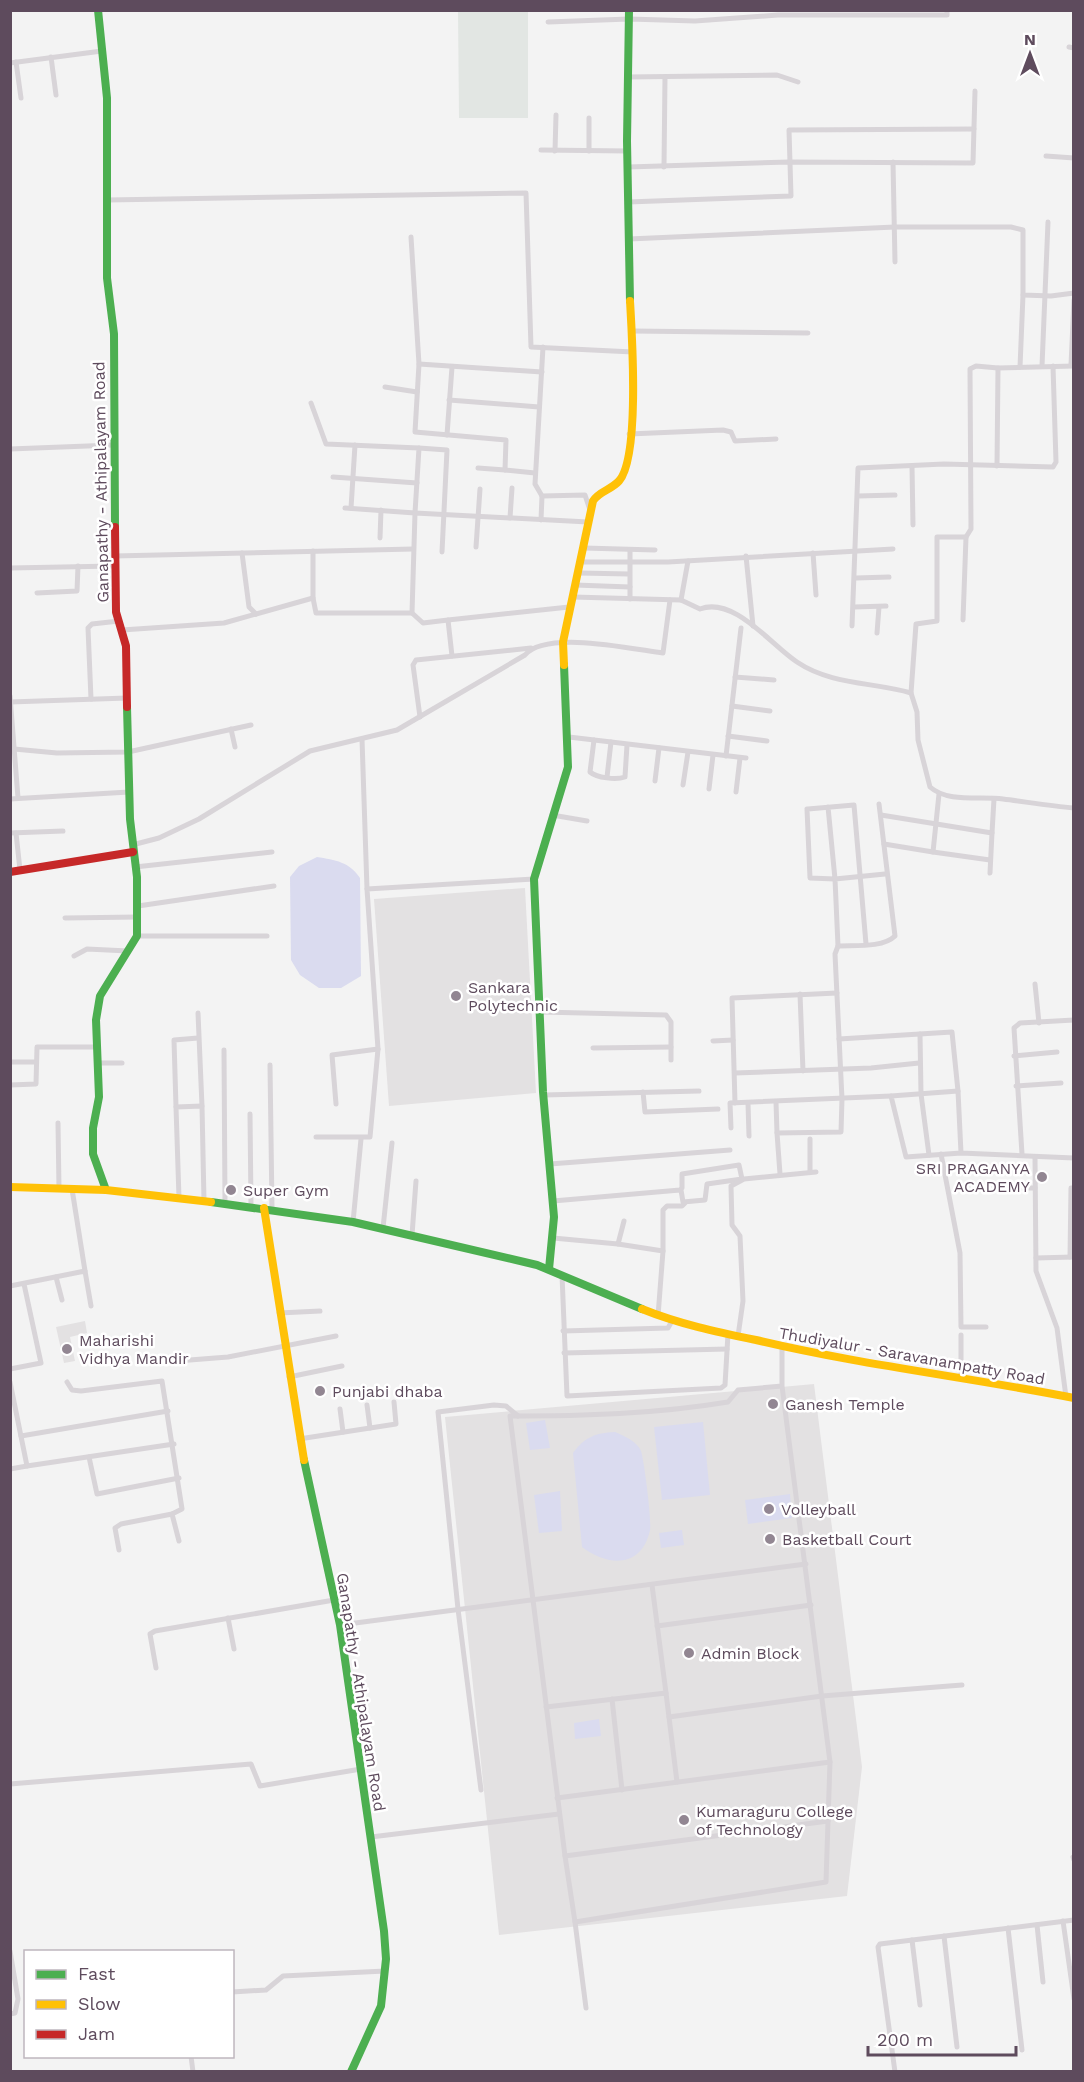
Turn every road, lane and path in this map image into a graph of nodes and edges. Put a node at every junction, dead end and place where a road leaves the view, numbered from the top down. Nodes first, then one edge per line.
1 (98, 10) edge
2 (947, 10) edge
3 (629, 14) edge
4 (548, 22) dead end
5 (102, 51) junction
6 (51, 57) junction
7 (13, 62) edge
8 (628, 77) junction
9 (665, 77) junction
10 (798, 82) dead end
11 (975, 92) dead end
12 (56, 95) dead end
13 (21, 98) dead end
14 (556, 115) dead end
15 (589, 118) dead end
16 (974, 129) junction
17 (541, 150) dead end
18 (555, 151) junction
19 (589, 151) junction
20 (628, 151) junction
21 (1046, 156) dead end
22 (1074, 158) edge
23 (789, 162) junction
24 (893, 162) junction
25 (628, 167) junction
26 (664, 167) junction
27 (107, 200) junction
28 (628, 202) junction
29 (1048, 222) dead end
30 (895, 227) junction
31 (411, 237) dead end
32 (628, 239) junction
33 (895, 262) dead end
34 (1074, 292) edge
35 (1023, 295) junction
36 (1045, 296) junction
37 (1074, 300) edge
38 (632, 331) junction
39 (808, 333) dead end
40 (543, 347) junction
41 (633, 351) junction
42 (419, 364) junction
43 (1072, 365) edge
44 (453, 366) junction
45 (1042, 366) junction
46 (1053, 366) junction
47 (1020, 367) junction
48 (998, 368) junction
49 (542, 372) junction
50 (385, 387) dead end
51 (417, 392) junction
52 (449, 400) junction
53 (311, 403) dead end
54 (540, 407) junction
55 (629, 434) junction
56 (447, 435) junction
57 (776, 439) dead end
58 (112, 445) junction
59 (355, 445) junction
60 (419, 448) junction
61 (10, 449) edge
62 (912, 466) junction
63 (970, 466) junction
64 (997, 466) junction
65 (478, 468) dead end
66 (505, 470) junction
67 (536, 473) junction
68 (333, 477) dead end
69 (353, 478) junction
70 (417, 483) junction
71 (512, 488) dead end
72 (480, 489) dead end
73 (895, 495) dead end
74 (542, 496) junction
75 (858, 496) junction
76 (381, 510) junction
77 (591, 511) junction
78 (415, 513) junction
79 (446, 515) junction
80 (477, 516) junction
81 (510, 518) junction
82 (541, 520) junction
83 (588, 522) junction
84 (912, 525) dead end
85 (966, 537) junction
86 (380, 538) dead end
87 (476, 547) dead end
88 (584, 548) junction
89 (413, 549) junction
90 (893, 549) dead end
91 (630, 550) junction
92 (655, 550) dead end
93 (857, 550) junction
94 (312, 551) junction
95 (442, 552) dead end
96 (242, 553) junction
97 (813, 554) junction
98 (114, 556) junction
99 (746, 556) junction
100 (688, 561) junction
101 (581, 562) junction
102 (629, 562) junction
103 (78, 566) junction
104 (114, 566) junction
105 (10, 568) edge
106 (579, 573) junction
107 (629, 574) junction
108 (889, 577) dead end
109 (856, 578) junction
110 (575, 585) junction
111 (630, 586) junction
112 (37, 593) dead end
113 (816, 594) dead end
114 (573, 597) junction
115 (313, 598) junction
116 (630, 599) junction
117 (670, 600) junction
118 (681, 600) junction
119 (569, 607) junction
120 (854, 607) junction
121 (412, 613) junction
122 (256, 614) junction
123 (448, 620) junction
124 (963, 620) dead end
125 (119, 621) junction
126 (753, 626) junction
127 (852, 626) dead end
128 (741, 628) dead end
129 (122, 630) junction
130 (877, 633) dead end
131 (563, 642) junction
132 (531, 648) junction
133 (452, 656) junction
134 (735, 677) junction
135 (774, 680) dead end
136 (911, 693) junction
137 (10, 696) edge
138 (127, 698) junction
139 (91, 699) junction
140 (11, 702) edge
141 (732, 706) junction
142 (770, 711) dead end
143 (420, 717) junction
144 (251, 725) dead end
145 (231, 729) junction
146 (728, 736) junction
147 (569, 737) junction
148 (362, 739) junction
149 (594, 740) junction
150 (766, 741) dead end
151 (611, 742) junction
152 (627, 745) junction
153 (235, 747) dead end
154 (659, 748) junction
155 (14, 749) junction
156 (128, 752) junction
157 (688, 752) junction
158 (713, 755) junction
159 (726, 756) junction
160 (607, 777) junction
161 (656, 781) dead end
162 (683, 785) dead end
163 (709, 789) dead end
164 (129, 792) junction
165 (736, 792) dead end
166 (939, 794) junction
167 (18, 798) junction
168 (10, 799) edge
169 (994, 799) junction
170 (879, 804) dead end
171 (828, 807) junction
172 (1074, 808) edge
173 (552, 815) junction
174 (881, 815) junction
175 (587, 821) dead end
176 (935, 823) junction
177 (63, 831) dead end
178 (13, 833) edge
179 (992, 833) junction
180 (884, 844) junction
181 (132, 848) junction
182 (272, 852) dead end
183 (933, 852) junction
184 (990, 860) junction
185 (135, 867) junction
186 (20, 870) junction
187 (10, 872) edge
188 (990, 873) dead end
189 (885, 874) dead end
190 (861, 876) junction
191 (534, 879) junction
192 (835, 879) junction
193 (274, 886) dead end
194 (367, 889) junction
195 (138, 906) junction
196 (137, 917) junction
197 (65, 918) dead end
198 (137, 936) junction
199 (267, 936) dead end
200 (866, 944) junction
201 (838, 946) junction
202 (128, 951) junction
203 (74, 956) dead end
204 (1035, 984) dead end
205 (837, 993) junction
206 (800, 994) junction
207 (541, 1012) junction
208 (198, 1013) dead end
209 (1074, 1020) edge
210 (1039, 1023) junction
211 (920, 1034) junction
212 (198, 1038) junction
213 (839, 1039) junction
214 (733, 1040) junction
215 (713, 1041) dead end
216 (96, 1047) junction
217 (671, 1047) junction
218 (593, 1048) dead end
219 (378, 1049) junction
220 (224, 1050) dead end
221 (1058, 1052) dead end
222 (1014, 1056) junction
223 (671, 1060) dead end
224 (10, 1062) edge
225 (36, 1062) junction
226 (97, 1063) junction
227 (122, 1063) dead end
228 (919, 1063) junction
229 (270, 1065) dead end
230 (840, 1069) junction
231 (803, 1071) junction
232 (735, 1072) junction
233 (1061, 1083) dead end
234 (10, 1085) edge
235 (1016, 1086) junction
236 (699, 1091) dead end
237 (958, 1091) junction
238 (643, 1092) junction
239 (921, 1094) junction
240 (544, 1095) junction
241 (891, 1096) junction
242 (842, 1099) junction
243 (776, 1102) junction
244 (735, 1103) junction
245 (748, 1103) junction
246 (336, 1104) dead end
247 (176, 1107) junction
248 (202, 1107) junction
249 (718, 1109) dead end
250 (250, 1114) dead end
251 (58, 1123) dead end
252 (731, 1128) dead end
253 (777, 1133) junction
254 (749, 1136) dead end
255 (316, 1137) dead end
256 (362, 1139) junction
257 (810, 1139) dead end
258 (392, 1143) dead end
259 (730, 1150) dead end
260 (961, 1153) junction
261 (941, 1154) junction
262 (1022, 1154) junction
263 (929, 1155) junction
264 (1035, 1157) junction
265 (1074, 1158) edge
266 (550, 1164) junction
267 (707, 1168) junction
268 (780, 1174) junction
269 (416, 1181) dead end
270 (707, 1184) junction
271 (10, 1187) edge
272 (1004, 1188) dead end
273 (1035, 1188) junction
274 (1074, 1188) edge
275 (59, 1189) junction
276 (72, 1189) junction
277 (106, 1190) junction
278 (681, 1190) junction
279 (179, 1198) junction
280 (204, 1201) junction
281 (553, 1201) junction
282 (225, 1203) junction
283 (685, 1203) junction
284 (250, 1206) junction
285 (268, 1208) junction
286 (624, 1221) dead end
287 (1072, 1221) edge
288 (353, 1222) junction
289 (383, 1228) junction
290 (412, 1235) junction
291 (553, 1238) junction
292 (618, 1244) junction
293 (663, 1251) junction
294 (1072, 1257) edge
295 (1036, 1258) junction
296 (549, 1269) junction
297 (85, 1271) junction
298 (562, 1275) junction
299 (56, 1277) junction
300 (24, 1284) junction
301 (10, 1286) edge
302 (62, 1300) dead end
303 (91, 1306) dead end
304 (320, 1311) dead end
305 (279, 1313) junction
306 (658, 1316) junction
307 (672, 1321) junction
308 (986, 1327) dead end
309 (563, 1331) junction
310 (728, 1334) junction
311 (961, 1335) dead end
312 (336, 1336) dead end
313 (738, 1336) junction
314 (284, 1347) junction
315 (782, 1347) junction
316 (727, 1349) junction
317 (564, 1353) junction
318 (177, 1361) dead end
319 (342, 1366) dead end
320 (10, 1369) edge
321 (289, 1377) junction
322 (961, 1377) junction
323 (10, 1382) edge
324 (67, 1382) dead end
325 (782, 1386) junction
326 (1070, 1397) edge
327 (394, 1401) dead end
328 (367, 1405) dead end
329 (340, 1409) dead end
330 (168, 1411) junction
331 (510, 1413) junction
332 (370, 1428) junction
333 (343, 1432) junction
334 (21, 1436) junction
335 (299, 1439) junction
336 (174, 1444) junction
337 (88, 1457) junction
338 (27, 1466) junction
339 (10, 1469) edge
340 (179, 1478) junction
341 (172, 1514) junction
342 (179, 1541) dead end
343 (119, 1550) dead end
344 (806, 1564) junction
345 (652, 1585) junction
346 (532, 1599) junction
347 (334, 1600) junction
348 (811, 1605) junction
349 (458, 1609) junction
350 (228, 1618) junction
351 (340, 1625) junction
352 (657, 1626) junction
353 (234, 1649) dead end
354 (156, 1668) dead end
355 (962, 1685) dead end
356 (666, 1693) junction
357 (822, 1696) junction
358 (612, 1699) junction
359 (546, 1707) junction
360 (669, 1717) junction
361 (830, 1762) junction
362 (361, 1769) junction
363 (677, 1782) junction
364 (10, 1784) edge
365 (481, 1790) dead end
366 (622, 1790) junction
367 (557, 1798) junction
368 (559, 1814) junction
369 (828, 1821) junction
370 (371, 1837) junction
371 (565, 1856) junction
372 (1074, 1920) edge
373 (575, 1922) junction
374 (1063, 1922) junction
375 (1037, 1925) junction
376 (1008, 1928) junction
377 (944, 1936) junction
378 (912, 1940) junction
379 (10, 1951) edge
380 (385, 1971) junction
381 (1043, 1982) dead end
382 (234, 1992) edge
383 (1074, 1999) edge
384 (920, 2005) dead end
385 (586, 2007) dead end
386 (10, 2014) edge
387 (957, 2047) dead end
388 (1022, 2050) dead end
389 (351, 2072) edge
390 (895, 2072) edge

1 - 5 main road, Ganapathy - Athipalayam Road
2 - 3 street
3 - 4 street
3 - 8 main road
5 - 6 street
5 - 27 main road, Ganapathy - Athipalayam Road
6 - 7 street
6 - 12 street
7 - 13 street
8 - 9 street
8 - 20 main road
9 - 10 street
9 - 26 street
11 - 16 street
14 - 18 street
15 - 19 street
16 - 23 street
16 - 24 street
17 - 18 street
18 - 19 street
19 - 20 street
20 - 25 main road
21 - 22 street
23 - 24 street
23 - 26 street
23 - 28 street
24 - 30 street
25 - 26 street
25 - 28 main road
27 - 40 street
27 - 58 main road, Ganapathy - Athipalayam Road
28 - 32 main road
29 - 36 street
30 - 32 street
30 - 33 street
30 - 35 street
31 - 42 street
32 - 38 main road
34 - 36 street
35 - 36 street
35 - 47 street
36 - 45 street
37 - 43 street
38 - 39 street
38 - 41 main road
40 - 41 street
40 - 49 street
41 - 55 main road
42 - 44 street
42 - 51 street
43 - 46 street
44 - 49 street
44 - 52 street
45 - 46 street
45 - 47 street
46 - 64 street
47 - 48 street
48 - 63 street
48 - 64 street
49 - 54 street
50 - 51 street
51 - 56 street
52 - 54 street
52 - 56 street
53 - 59 street
54 - 67 street
55 - 57 street
55 - 77 main road
56 - 66 street
58 - 61 street
58 - 98 main road, Ganapathy - Athipalayam Road
59 - 60 street
59 - 69 street
60 - 70 street
60 - 79 street
62 - 63 street
62 - 75 street
62 - 84 street
63 - 64 street
63 - 85 street
65 - 66 street
66 - 67 street
67 - 74 street
68 - 69 street
69 - 70 street
69 - 76 street
70 - 78 street
71 - 81 street
72 - 80 street
73 - 75 street
74 - 77 street
74 - 82 street
75 - 93 street
76 - 78 street
76 - 86 street
77 - 83 main road
78 - 79 street
78 - 89 street
79 - 80 street
79 - 95 street
80 - 81 street
80 - 87 street
81 - 82 street
82 - 83 street
83 - 88 main road
85 - 124 street
85 - 136 street
88 - 91 street
88 - 101 main road
89 - 94 street
89 - 121 street
90 - 93 street
91 - 92 street
91 - 102 street
93 - 97 street
93 - 109 street
94 - 96 street
94 - 115 street
96 - 98 street
96 - 122 street
97 - 99 street
97 - 113 street
98 - 104 main road, Ganapathy - Athipalayam Road
99 - 100 street
99 - 126 street
100 - 102 street
100 - 118 street
101 - 102 street
101 - 106 main road
102 - 107 street
103 - 104 street
103 - 105 street
103 - 112 street
104 - 125 main road, Ganapathy - Athipalayam Road
106 - 107 street
106 - 110 main road
107 - 111 street
108 - 109 street
109 - 120 street
110 - 111 street
110 - 114 main road
111 - 116 street
114 - 116 street
114 - 119 main road
115 - 121 street
115 - 122 street
116 - 117 street
117 - 118 street
117 - 131 street
118 - 126 street
119 - 123 street
119 - 131 main road
120 - 127 street
120 - 130 street
121 - 123 street
122 - 129 street
123 - 133 street
125 - 129 main road, Ganapathy - Athipalayam Road
125 - 139 street
126 - 136 street
128 - 134 street
129 - 138 main road, Ganapathy - Athipalayam Road
131 - 132 street
131 - 147 main road
132 - 133 street
132 - 143 street
133 - 143 street
134 - 135 street
134 - 141 street
136 - 166 street
137 - 140 street
138 - 139 street
138 - 156 main road, Ganapathy - Athipalayam Road
139 - 140 street
140 - 155 street
141 - 142 street
141 - 146 street
143 - 148 street
144 - 145 street
145 - 153 street
145 - 156 street
146 - 150 street
146 - 159 street
147 - 149 street
147 - 173 main road
148 - 181 street
148 - 194 street
149 - 151 street
149 - 160 street
151 - 152 street
151 - 160 street
152 - 154 street
152 - 160 street
154 - 157 street
154 - 161 street
155 - 156 street
155 - 167 street
156 - 164 main road, Ganapathy - Athipalayam Road
157 - 158 street
157 - 162 street
158 - 159 street
158 - 163 street
159 - 165 street
164 - 167 street
164 - 181 main road, Ganapathy - Athipalayam Road
166 - 169 street
166 - 176 street
167 - 168 street
169 - 172 street
169 - 179 street
170 - 174 street
171 - 190 street
171 - 192 street
171 - 192 street
173 - 175 street
173 - 191 main road
174 - 176 street
174 - 180 street
176 - 179 street
176 - 183 street
177 - 178 street
178 - 186 street
179 - 184 street
180 - 183 street
180 - 200 street
181 - 185 main road, Ganapathy - Athipalayam Road
181 - 186 main road
182 - 185 street
183 - 184 street
184 - 188 street
185 - 195 main road, Ganapathy - Athipalayam Road
186 - 187 main road
189 - 190 street
190 - 192 street
190 - 200 street
191 - 194 street
191 - 207 main road
192 - 201 street
193 - 195 street
194 - 219 street
195 - 196 main road, Ganapathy - Athipalayam Road
196 - 197 street
196 - 198 main road, Ganapathy - Athipalayam Road
198 - 199 street
198 - 202 main road
200 - 201 street
201 - 205 street
202 - 203 street
202 - 216 main road
204 - 210 street
205 - 206 street
205 - 213 street
206 - 214 street
206 - 231 street
207 - 217 street
207 - 240 main road
208 - 212 street
209 - 210 street
210 - 222 street
211 - 213 street
211 - 228 street
211 - 237 street
212 - 247 street
212 - 248 street
213 - 230 street
214 - 215 street
214 - 232 street
216 - 225 street
216 - 226 main road
217 - 218 street
217 - 223 street
219 - 246 street
219 - 256 street
220 - 282 street
221 - 222 street
222 - 235 street
224 - 225 street
225 - 234 street
226 - 227 street
226 - 277 main road
228 - 230 street
228 - 239 street
229 - 285 street
230 - 231 street
230 - 242 street
231 - 232 street
232 - 244 street
233 - 235 street
235 - 262 street
236 - 238 street
237 - 239 street
237 - 260 street
238 - 240 street
238 - 249 street
239 - 241 street
239 - 263 street
240 - 266 main road
241 - 242 street
241 - 263 street
242 - 243 street
242 - 253 street
243 - 245 street
243 - 253 street
244 - 245 street
244 - 252 street
245 - 254 street
247 - 248 street
247 - 279 street
248 - 280 street
250 - 284 street
251 - 275 street
253 - 268 street
255 - 256 street
256 - 288 street
257 - 268 street
258 - 289 street
259 - 266 street
260 - 261 street
260 - 262 street
261 - 263 street
261 - 308 street
262 - 264 street
264 - 265 street
264 - 273 street
266 - 281 main road
267 - 270 street
267 - 270 street
267 - 278 street
268 - 313 street
269 - 290 street
270 - 283 street
271 - 275 main road, Thudiyalur - Saravanampatty Road
272 - 273 street
273 - 295 street
274 - 287 street
275 - 276 main road, Thudiyalur - Saravanampatty Road
276 - 277 main road, Thudiyalur - Saravanampatty Road
276 - 297 street
277 - 279 main road, Thudiyalur - Saravanampatty Road
278 - 281 street
278 - 283 street
279 - 280 main road, Thudiyalur - Saravanampatty Road
280 - 282 main road, Thudiyalur - Saravanampatty Road
281 - 291 main road
282 - 284 main road, Thudiyalur - Saravanampatty Road
283 - 293 street
284 - 285 main road, Thudiyalur - Saravanampatty Road
285 - 288 main road, Thudiyalur - Saravanampatty Road
285 - 305 main road, Ganapathy - Athipalayam Road
286 - 292 street
287 - 294 street
288 - 289 main road, Thudiyalur - Saravanampatty Road
289 - 290 main road, Thudiyalur - Saravanampatty Road
290 - 296 main road, Thudiyalur - Saravanampatty Road
291 - 292 street
291 - 296 main road
292 - 293 street
293 - 306 street
294 - 295 street
295 - 326 street
296 - 298 main road, Thudiyalur - Saravanampatty Road
297 - 299 street
297 - 303 street
298 - 306 main road, Thudiyalur - Saravanampatty Road
298 - 309 street
299 - 300 street
299 - 302 street
300 - 301 street
300 - 320 street
304 - 305 street
305 - 314 main road, Ganapathy - Athipalayam Road
306 - 307 main road, Thudiyalur - Saravanampatty Road
307 - 309 street
307 - 310 main road, Thudiyalur - Saravanampatty Road
309 - 317 street
310 - 313 main road, Thudiyalur - Saravanampatty Road
310 - 316 street
311 - 322 street
312 - 314 street
313 - 315 main road, Thudiyalur - Saravanampatty Road
314 - 318 street
314 - 321 main road, Ganapathy - Athipalayam Road
315 - 322 main road, Thudiyalur - Saravanampatty Road
315 - 325 street
316 - 317 street
316 - 317 street
319 - 321 street
321 - 335 main road, Ganapathy - Athipalayam Road
322 - 326 main road, Thudiyalur - Saravanampatty Road
323 - 334 street
324 - 330 street
325 - 331 street
325 - 344 street
327 - 332 street
328 - 332 street
329 - 333 street
330 - 334 street
330 - 336 street
331 - 346 street
331 - 349 street
332 - 333 street
333 - 335 street
334 - 338 street
335 - 347 main road, Ganapathy - Athipalayam Road
336 - 337 street
336 - 340 street
337 - 338 street
337 - 340 street
338 - 339 street
340 - 341 street
341 - 342 street
341 - 343 street
344 - 345 street
344 - 348 street
345 - 346 street
345 - 352 street
346 - 349 street
346 - 359 street
347 - 350 street
347 - 351 main road, Ganapathy - Athipalayam Road
348 - 352 street
348 - 357 street
349 - 351 street
349 - 365 street
350 - 353 street
350 - 354 street
351 - 362 main road, Ganapathy - Athipalayam Road
352 - 356 street
355 - 357 street
356 - 358 street
356 - 360 street
357 - 360 street
357 - 361 street
358 - 359 street
358 - 366 street
359 - 367 street
360 - 363 street
361 - 363 street
361 - 369 street
362 - 364 street
362 - 370 main road, Ganapathy - Athipalayam Road
363 - 366 street
366 - 367 street
367 - 368 street
368 - 370 street
368 - 371 street
369 - 371 street
369 - 373 street
370 - 380 main road, Ganapathy - Athipalayam Road
371 - 373 street
372 - 374 street
373 - 385 street
374 - 375 street
374 - 383 street
375 - 376 street
375 - 381 street
376 - 377 street
376 - 388 street
377 - 378 street
377 - 387 street
378 - 384 street
378 - 390 street
379 - 386 street
380 - 382 street
380 - 389 main road, Ganapathy - Athipalayam Road

